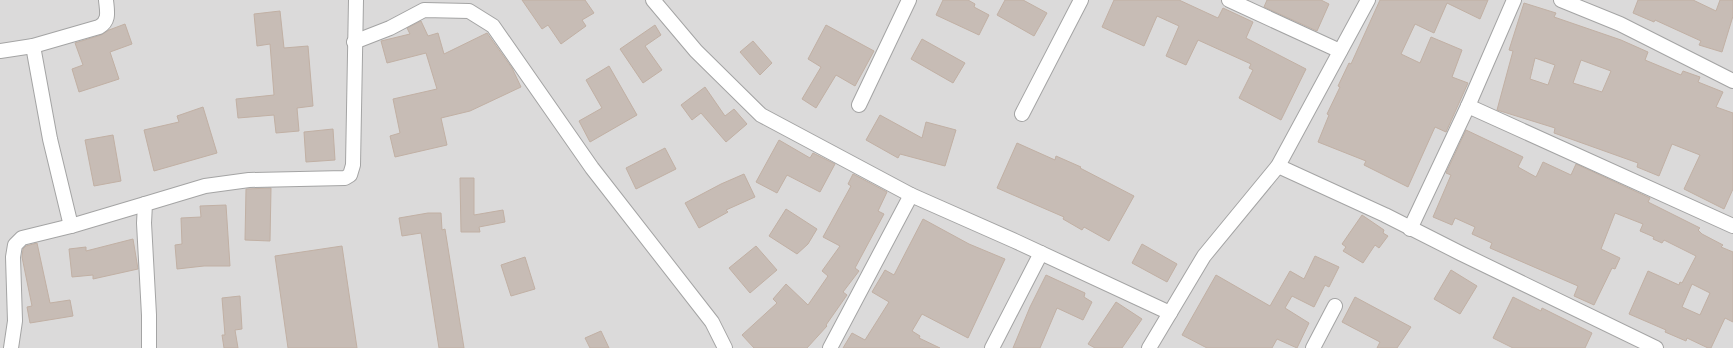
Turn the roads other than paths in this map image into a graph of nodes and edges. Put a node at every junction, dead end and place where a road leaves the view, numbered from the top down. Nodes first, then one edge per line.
1 (106, 0) edge
2 (356, 0) edge
3 (654, 0) edge
4 (909, 0) edge
5 (1081, 0) edge
6 (1228, 0) edge
7 (1368, 0) edge
8 (1514, 0) edge
9 (1560, 0) edge
10 (354, 42) junction
11 (33, 46) junction
12 (0, 51) edge
13 (1340, 51) junction
14 (1733, 81) edge
15 (859, 105) dead end
16 (1468, 106) junction
17 (1022, 114) dead end
18 (1278, 166) junction
19 (911, 195) junction
20 (145, 204) junction
21 (70, 226) junction
22 (1733, 226) edge
23 (1410, 228) junction
24 (1042, 253) junction
25 (1335, 306) dead end
26 (1170, 313) junction
27 (11, 348) edge
28 (149, 348) edge
29 (725, 348) edge
30 (830, 348) edge
31 (992, 348) edge
32 (1149, 348) edge
33 (1313, 348) edge
34 (1656, 348) edge

1 - 11 street
2 - 10 street
3 - 19 street
4 - 15 street
5 - 17 street
6 - 13 street
7 - 13 street
8 - 16 street
9 - 14 street
10 - 20 street
10 - 29 street
11 - 12 street
11 - 21 street
13 - 18 street
16 - 22 street
16 - 23 street
18 - 23 street
18 - 26 street
19 - 24 street
19 - 30 street
20 - 21 street
20 - 28 street
21 - 27 street
23 - 34 street
24 - 26 street
24 - 31 street
25 - 33 street
26 - 32 street

